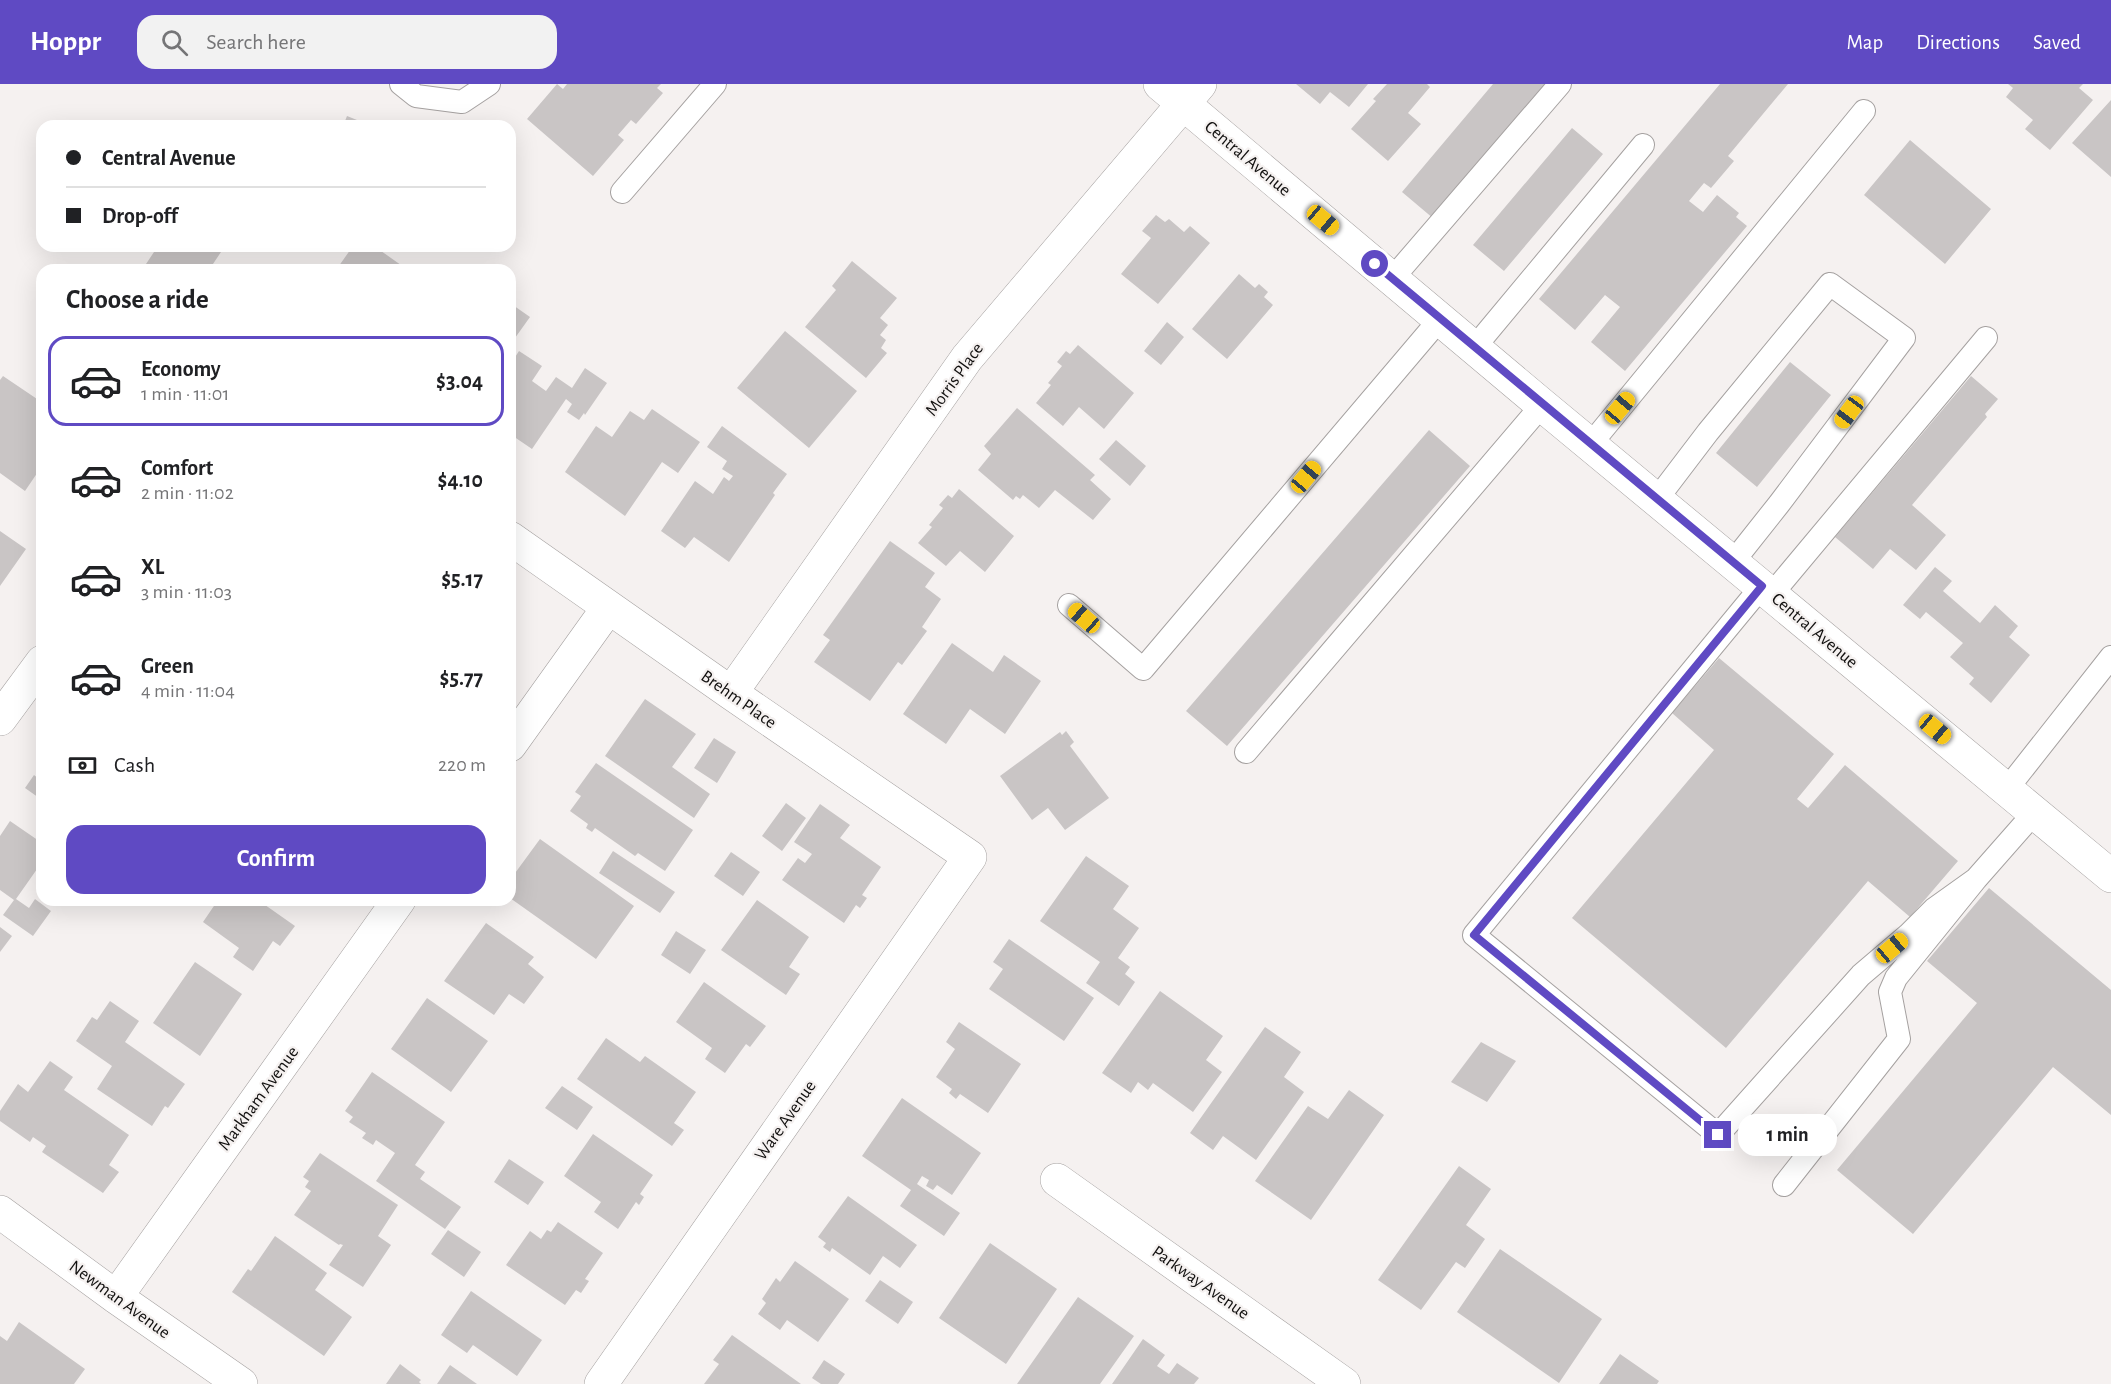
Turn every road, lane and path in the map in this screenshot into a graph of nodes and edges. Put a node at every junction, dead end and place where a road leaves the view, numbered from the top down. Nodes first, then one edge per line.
1 (401, 84) edge
2 (489, 84) edge
3 (715, 84) edge
4 (1560, 84) edge
5 (1181, 90) edge
6 (1864, 111) dead end
7 (1643, 145) dead end
8 (622, 192) dead end
9 (1392, 279) junction
10 (1440, 319) junction
11 (1986, 338) dead end
12 (1474, 348) junction
13 (1542, 405) junction
14 (1590, 445) junction
15 (1657, 499) junction
16 (516, 542) edge
17 (1733, 562) junction
18 (1767, 590) junction
19 (1069, 605) dead end
20 (608, 608) junction
21 (2111, 657) edge
22 (36, 670) edge
23 (731, 693) junction
24 (0, 719) edge
25 (516, 737) edge
26 (1246, 752) dead end
27 (2007, 789) junction
28 (2035, 812) junction
29 (970, 857) joint
30 (2111, 876) edge
31 (1976, 879) junction
32 (395, 906) edge
33 (1057, 1179) dead end
34 (1784, 1185) dead end
35 (0, 1212) edge
36 (116, 1297) junction
37 (241, 1384) edge
38 (601, 1384) edge
39 (1344, 1384) edge

1 - 2 lane
3 - 8 lane
4 - 9 lane
5 - 9 street, Central Avenue
5 - 23 street, Morris Place
6 - 14 lane
7 - 12 lane
9 - 10 street, Central Avenue
10 - 12 street, Central Avenue
10 - 19 lane
11 - 18 lane
12 - 13 street, Central Avenue
13 - 14 street, Central Avenue
13 - 26 lane
14 - 15 street, Central Avenue
15 - 17 street, Central Avenue
15 - 17 lane
16 - 20 street, Brehm Place
17 - 18 street, Central Avenue
18 - 27 street, Central Avenue
18 - 31 lane
20 - 23 street, Brehm Place
20 - 25 street
21 - 27 lane
22 - 24 street
23 - 29 street, Brehm Place
27 - 28 street, Central Avenue
28 - 30 street, Central Avenue
28 - 31 lane
29 - 38 street, Ware Avenue
31 - 34 lane
32 - 36 street, Markham Avenue
33 - 39 street, Parkway Avenue
35 - 36 street, Newman Avenue
36 - 37 street, Newman Avenue

